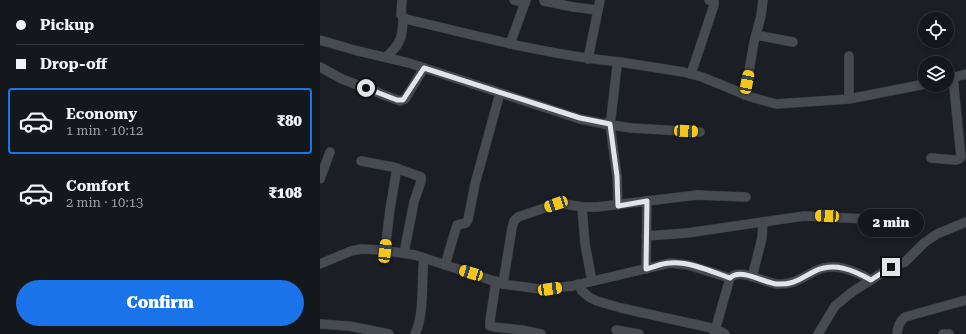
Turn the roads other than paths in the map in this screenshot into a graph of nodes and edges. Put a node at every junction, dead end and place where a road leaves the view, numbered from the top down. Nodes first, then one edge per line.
1 (402, 0) edge
2 (514, 0) edge
3 (600, 0) edge
4 (709, 0) edge
5 (763, 0) edge
6 (544, 1) edge
7 (525, 2) edge
8 (598, 10) junction
9 (403, 18) junction
10 (756, 36) junction
11 (320, 40) edge
12 (793, 42) dead end
13 (510, 44) junction
14 (849, 56) dead end
15 (386, 58) junction
16 (588, 59) junction
17 (620, 62) junction
18 (320, 67) edge
19 (424, 68) junction
20 (691, 74) junction
21 (966, 74) edge
22 (954, 77) edge
23 (918, 85) edge
24 (952, 92) edge
25 (500, 93) junction
26 (745, 94) junction
27 (849, 99) junction
28 (608, 124) junction
29 (700, 132) dead end
30 (330, 152) dead end
31 (931, 158) dead end
32 (361, 161) dead end
33 (397, 168) junction
34 (320, 179) edge
35 (746, 197) dead end
36 (647, 201) junction
37 (618, 206) junction
38 (582, 207) junction
39 (889, 220) dead end
40 (764, 222) junction
41 (966, 222) edge
42 (646, 236) junction
43 (385, 251) junction
44 (404, 253) junction
45 (424, 258) junction
46 (320, 264) edge
47 (445, 265) junction
48 (646, 269) junction
49 (752, 277) junction
50 (730, 278) junction
51 (871, 280) junction
52 (592, 281) junction
53 (500, 282) junction
54 (578, 284) junction
55 (966, 300) edge
56 (320, 324) edge
57 (492, 330) edge
58 (616, 330) dead end
59 (715, 332) edge
60 (389, 334) edge
61 (415, 334) edge
62 (541, 334) edge
63 (639, 334) edge
64 (725, 334) edge
65 (818, 334) edge
66 (897, 334) edge
67 (943, 334) edge
68 (949, 334) edge

1 - 9 street
2 - 7 street
3 - 8 street
4 - 20 street
5 - 10 street
6 - 8 street
7 - 13 street
8 - 16 street
9 - 13 street
9 - 15 street
10 - 12 street
10 - 26 street
11 - 15 street
13 - 16 street
14 - 27 street
15 - 19 street
16 - 17 street
17 - 20 street
17 - 28 street
18 - 19 street
19 - 25 street
20 - 26 street
21 - 22 street
23 - 27 street
24 - 31 street
25 - 28 street
25 - 47 street
26 - 27 street
28 - 29 street
28 - 37 street
30 - 34 street
32 - 33 street
33 - 43 street
33 - 44 street
35 - 36 street
36 - 37 street
36 - 42 street
37 - 38 street
38 - 52 street
38 - 53 street
39 - 40 street
40 - 42 street
40 - 49 street
41 - 51 street
42 - 48 street
43 - 44 street
43 - 46 street
44 - 45 street
45 - 47 street
45 - 61 street
47 - 53 street
48 - 50 street
48 - 52 street
49 - 50 street
49 - 51 street
50 - 59 street
51 - 65 street
52 - 54 street
53 - 54 street
53 - 57 street
54 - 59 street
55 - 66 street
56 - 60 street
57 - 62 street
58 - 63 street
59 - 64 street
67 - 68 street

